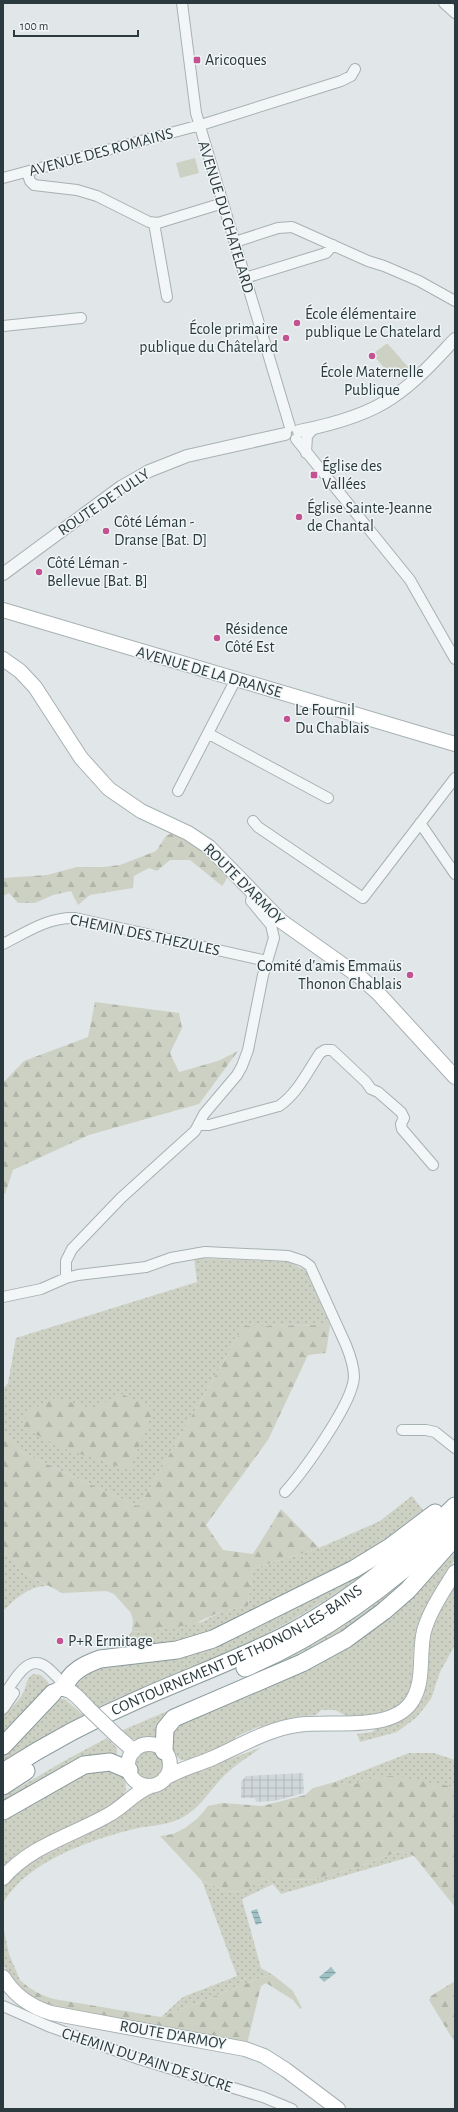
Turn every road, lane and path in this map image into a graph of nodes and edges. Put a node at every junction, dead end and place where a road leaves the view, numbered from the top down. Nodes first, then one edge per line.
1 (182, 3) edge
2 (444, 3) edge
3 (455, 13) edge
4 (355, 69) dead end
5 (199, 125) junction
6 (27, 172) junction
7 (3, 178) edge
8 (223, 203) junction
9 (154, 223) junction
10 (235, 242) junction
11 (333, 246) junction
12 (245, 278) junction
13 (167, 297) dead end
14 (455, 302) edge
15 (81, 318) dead end
16 (3, 326) edge
17 (455, 339) edge
18 (314, 428) junction
19 (293, 433) junction
20 (306, 453) junction
21 (3, 574) edge
22 (5, 612) edge
23 (3, 659) edge
24 (455, 659) edge
25 (236, 679) junction
26 (208, 734) junction
27 (455, 744) edge
28 (455, 778) edge
29 (178, 791) dead end
30 (328, 798) dead end
31 (253, 821) dead end
32 (420, 823) junction
33 (455, 874) edge
34 (254, 893) junction
35 (3, 944) edge
36 (267, 961) junction
37 (455, 1077) edge
38 (199, 1125) junction
39 (433, 1165) dead end
40 (66, 1278) junction
41 (3, 1297) edge
42 (402, 1430) dead end
43 (455, 1448) edge
44 (285, 1492) dead end
45 (455, 1497) edge
46 (455, 1506) edge
47 (455, 1523) edge
48 (455, 1536) edge
49 (455, 1572) edge
50 (59, 1690) junction
51 (3, 1698) edge
52 (3, 1709) edge
53 (3, 1746) edge
54 (134, 1751) junction
55 (166, 1754) junction
56 (200, 1763) junction
57 (3, 1772) edge
58 (130, 1774) junction
59 (165, 1778) junction
60 (3, 1786) edge
61 (151, 1786) junction
62 (120, 1807) junction
63 (3, 1811) edge
64 (3, 1878) edge
65 (3, 1977) edge
66 (3, 2006) edge
67 (292, 2109) edge
68 (338, 2109) edge

1 - 5 street, AVENUE DU CHATELARD
2 - 3 street
4 - 5 street, AVENUE DES ROMAINS
5 - 6 street, AVENUE DES ROMAINS
5 - 8 street, AVENUE DU CHATELARD
6 - 7 street, AVENUE DES ROMAINS
6 - 9 street
8 - 9 street
8 - 10 street, AVENUE DU CHATELARD
9 - 13 street
10 - 11 street
10 - 12 street, AVENUE DU CHATELARD
11 - 12 street
11 - 14 street
12 - 19 street, AVENUE DU CHATELARD
15 - 16 street
17 - 18 street, ROUTE DE TULLY
18 - 19 street, ROUTE DE TULLY
18 - 20 street
19 - 20 street, AVENUE DU CHATELARD
19 - 21 street, ROUTE DE TULLY
20 - 24 street, AVENUE DU CHATELARD
22 - 25 main road, AVENUE DE LA DRANSE
23 - 34 main road, ROUTE D'ARMOY
25 - 26 street
25 - 27 main road, AVENUE DE LA DRANSE
26 - 29 street
26 - 30 street
28 - 32 street
31 - 32 street
32 - 33 street
34 - 36 street
34 - 37 main road, ROUTE D'ARMOY
35 - 36 street, CHEMIN DES THEZULES
36 - 38 street
38 - 39 street
38 - 40 street
40 - 41 street
40 - 44 street
42 - 43 street
45 - 50 highway
46 - 57 highway, CONTOURNEMENT DE THONON-LES-BAINS
47 - 60 highway, CONTOURNEMENT DE THONON-LES-BAINS
48 - 55 highway
49 - 56 main road
50 - 51 street
50 - 52 street
50 - 53 highway
50 - 54 main road, bridge
54 - 55 main road
54 - 58 main road
55 - 56 main road
55 - 59 main road
56 - 59 main road
58 - 61 main road
58 - 62 main road
58 - 63 highway
59 - 61 main road
61 - 62 main road
62 - 64 main road
65 - 68 main road, ROUTE D'ARMOY
66 - 67 street, CHEMIN DU PAIN DE SUCRE

